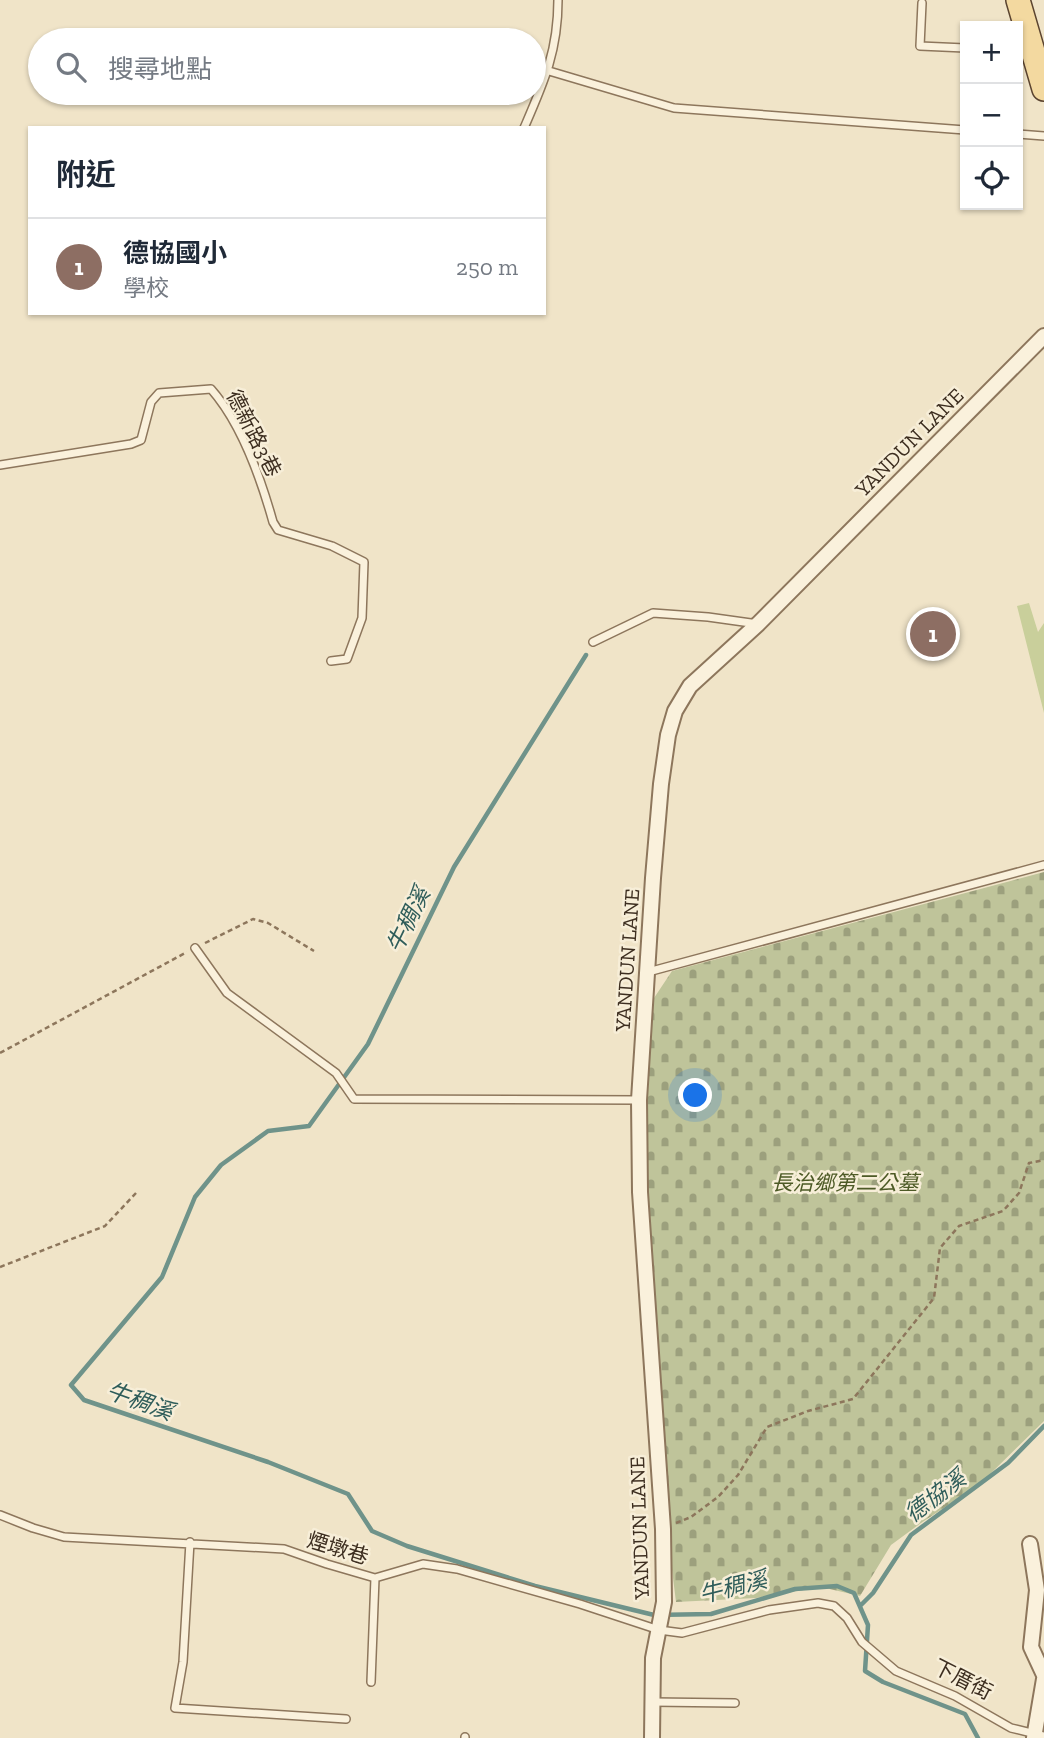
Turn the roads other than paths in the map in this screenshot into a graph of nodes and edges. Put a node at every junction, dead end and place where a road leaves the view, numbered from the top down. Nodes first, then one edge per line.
1 (558, 0) edge
2 (1018, 0) edge
3 (922, 3) dead end
4 (960, 48) edge
5 (549, 71) junction
6 (546, 78) edge
7 (1044, 89) edge
8 (534, 105) edge
9 (525, 126) edge
10 (960, 130) edge
11 (1023, 134) edge
12 (1044, 136) edge
13 (1044, 336) edge
14 (0, 465) edge
15 (758, 624) junction
16 (593, 642) dead end
17 (331, 661) dead end
18 (1044, 865) edge
19 (195, 948) road end
20 (648, 972) junction
21 (639, 1100) junction
22 (0, 1515) edge
23 (190, 1542) junction
24 (1030, 1544) dead end
25 (375, 1578) junction
26 (660, 1627) junction
27 (1044, 1677) edge
28 (372, 1682) dead end
29 (651, 1702) junction
30 (736, 1703) dead end
31 (346, 1719) dead end
32 (1037, 1737) edge
33 (652, 1738) edge

1 - 5 lane
2 - 7 main road
3 - 4 lane
5 - 6 lane
5 - 10 lane
8 - 9 lane
11 - 12 lane
13 - 15 street, YANDUN LANE
14 - 17 lane, 德新路3巷
15 - 16 lane
15 - 20 street, YANDUN LANE
18 - 20 lane
19 - 21 lane
20 - 21 street, YANDUN LANE
21 - 26 street, YANDUN LANE
22 - 23 lane, 煙墩巷
23 - 25 lane, 煙墩巷
23 - 31 lane
24 - 27 street, 下厝街
25 - 26 lane, 煙墩巷
25 - 28 lane
26 - 29 street, YANDUN LANE
26 - 32 lane, 下厝街
27 - 32 street, 下厝街
29 - 30 lane
29 - 33 street, YANDUN LANE

